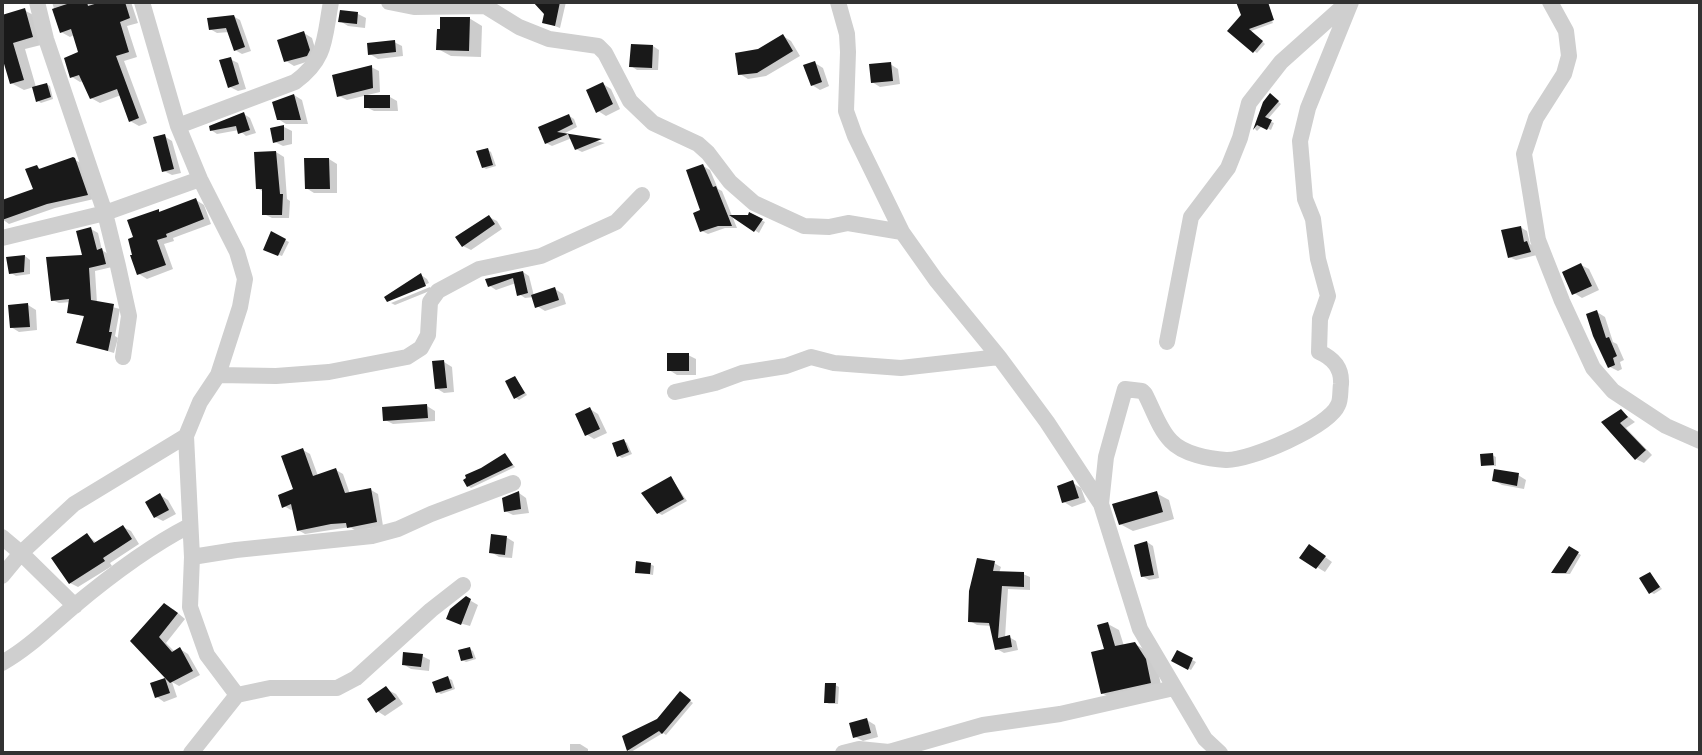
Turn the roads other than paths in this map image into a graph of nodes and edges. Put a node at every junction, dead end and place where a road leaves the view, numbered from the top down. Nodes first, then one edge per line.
1 (37, 2) edge
2 (142, 2) edge
3 (331, 2) edge
4 (388, 2) edge
5 (838, 2) edge
6 (1350, 2) edge
7 (1550, 2) edge
8 (483, 4) edge
9 (177, 127) junction
10 (200, 179) junction
11 (642, 195) dead end
12 (104, 213) junction
13 (902, 232) junction
14 (2, 239) edge
15 (1167, 342) dead end
16 (123, 356) dead end
17 (999, 357) junction
18 (218, 375) junction
19 (675, 392) dead end
20 (186, 436) junction
21 (1700, 441) edge
22 (513, 484) dead end
23 (1101, 504) junction
24 (189, 526) junction
25 (2, 537) edge
26 (21, 553) junction
27 (192, 557) junction
28 (2, 576) edge
29 (463, 585) dead end
30 (75, 606) junction
31 (2, 663) edge
32 (1174, 688) junction
33 (237, 695) junction
34 (191, 753) edge
35 (843, 753) edge
36 (1220, 753) edge

1 - 12 street
2 - 9 street
3 - 9 street
4 - 8 street
5 - 13 street
6 - 15 street
6 - 23 street
7 - 21 street
8 - 13 street
9 - 10 street
10 - 12 street
10 - 18 street
11 - 18 street
12 - 14 street
12 - 16 street
13 - 17 street
17 - 19 street
17 - 23 street
18 - 20 street
20 - 24 street
20 - 26 street
22 - 27 street
23 - 32 street
24 - 27 street
24 - 30 street
25 - 26 street
26 - 28 street
26 - 30 street
27 - 33 street
29 - 33 street
30 - 31 street
32 - 35 street
32 - 36 street
33 - 34 street

